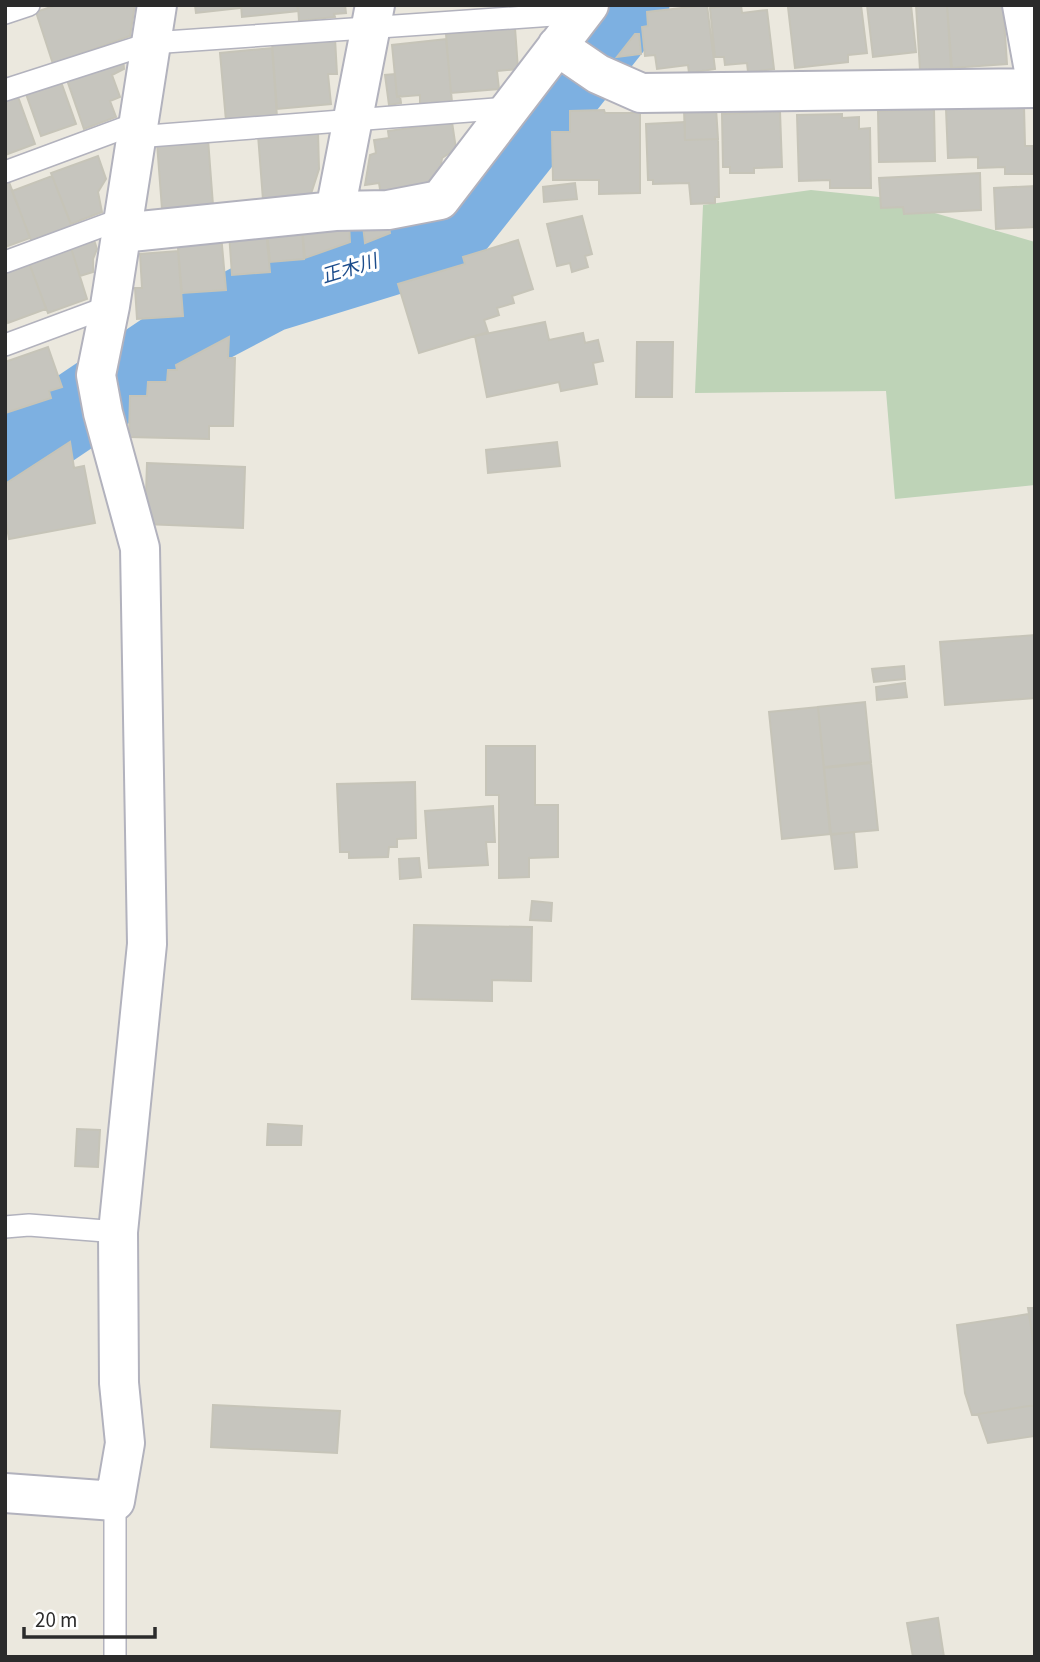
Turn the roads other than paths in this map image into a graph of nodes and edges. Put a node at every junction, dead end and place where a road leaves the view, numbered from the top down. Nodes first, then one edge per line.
1 (29, 5) edge
2 (156, 5) edge
3 (1021, 5) edge
4 (586, 9) edge
5 (5, 13) edge
6 (372, 17) edge
7 (151, 43) junction
8 (574, 58) junction
9 (1035, 76) edge
10 (1035, 88) edge
11 (5, 90) edge
12 (508, 108) junction
13 (353, 120) junction
14 (138, 129) junction
15 (5, 172) edge
16 (335, 211) junction
17 (122, 225) junction
18 (5, 262) edge
19 (110, 306) junction
20 (5, 345) edge
21 (5, 1227) edge
22 (118, 1232) junction
23 (5, 1493) edge
24 (115, 1502) junction
25 (115, 1657) edge

1 - 5 lane
2 - 7 street
3 - 9 street
4 - 6 lane
4 - 8 street
6 - 7 lane
6 - 13 street
7 - 11 lane
7 - 14 street
8 - 10 street
8 - 12 street
12 - 13 lane
12 - 16 street
13 - 14 lane
13 - 16 street
14 - 15 lane
14 - 17 street
16 - 17 street
17 - 18 lane
17 - 19 street
19 - 20 lane
19 - 22 street
21 - 22 lane
22 - 24 street
23 - 24 street
24 - 25 lane

